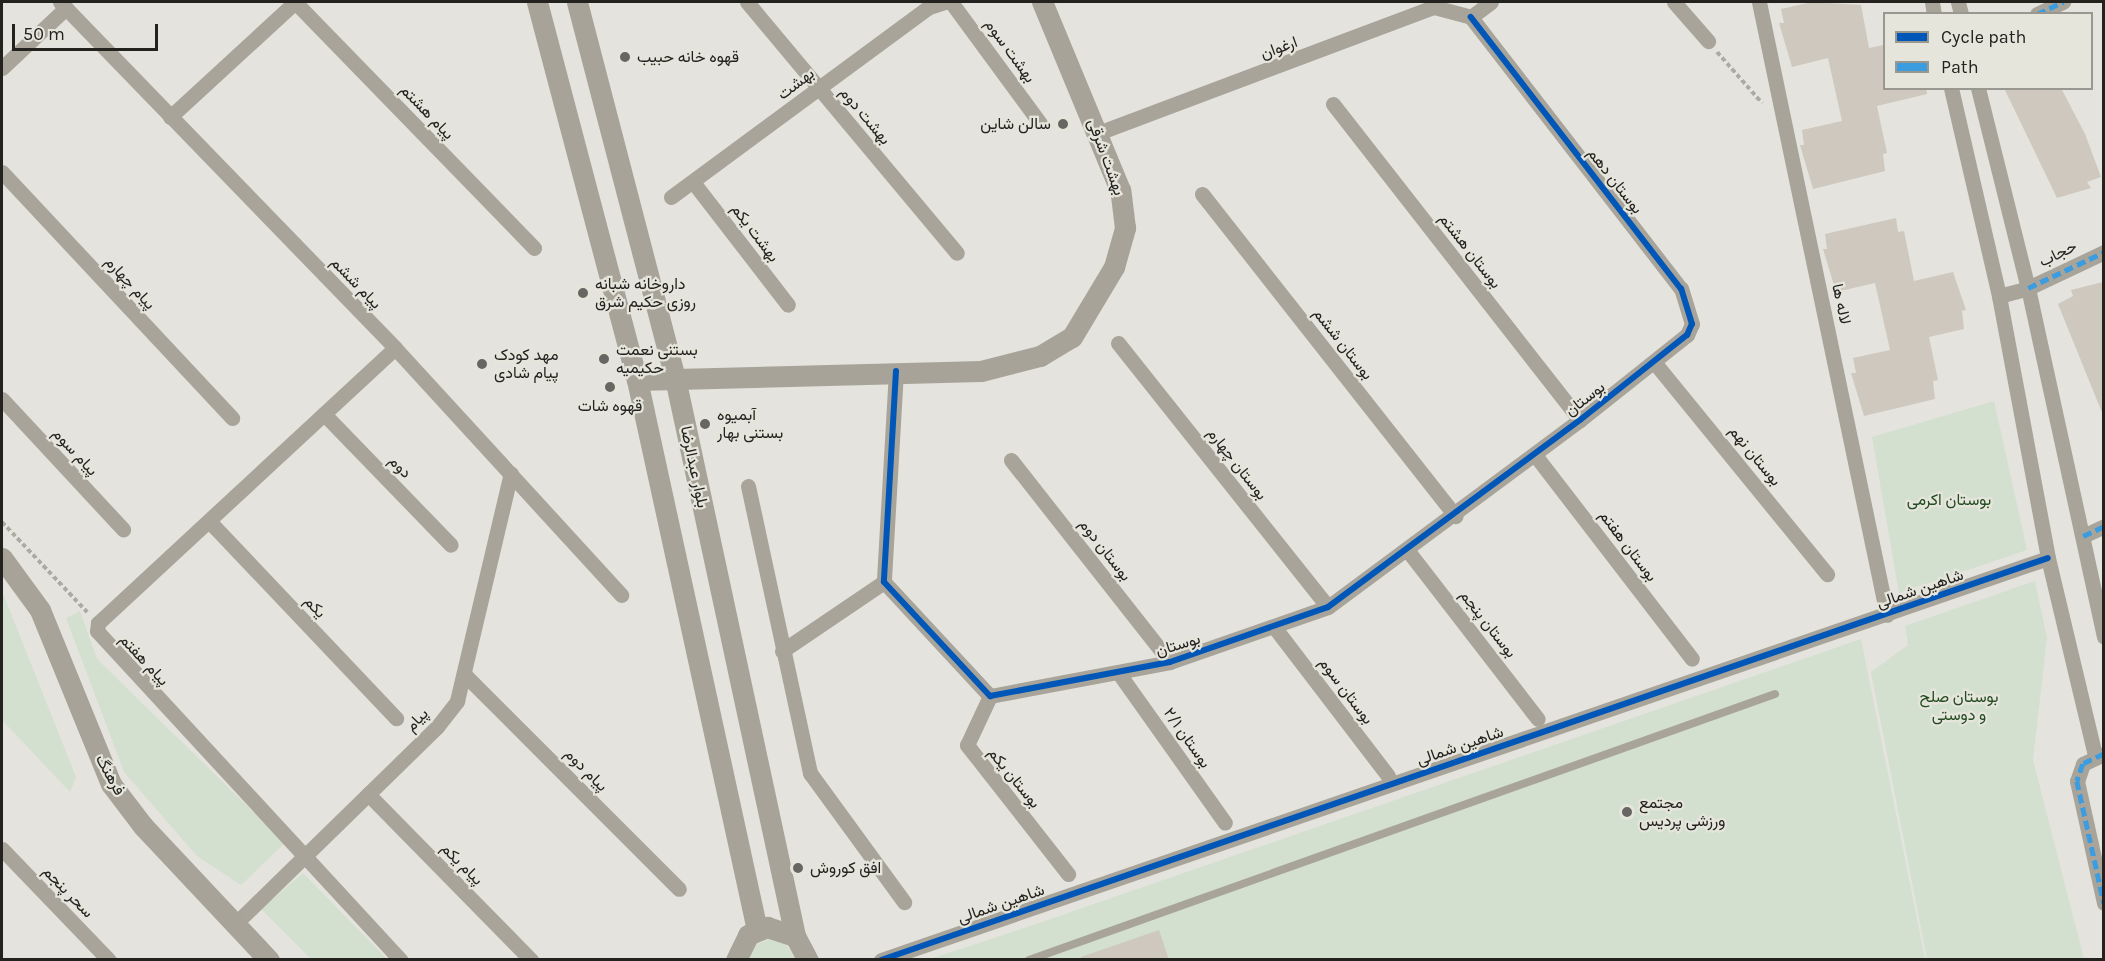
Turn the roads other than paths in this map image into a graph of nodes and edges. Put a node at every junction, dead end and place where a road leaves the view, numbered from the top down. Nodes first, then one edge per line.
1 (295, 2) edge
2 (537, 2) edge
3 (577, 2) edge
4 (747, 2) edge
5 (944, 2) edge
6 (951, 2) edge
7 (1042, 2) edge
8 (1491, 2) edge
9 (1674, 2) edge
10 (1759, 2) edge
11 (2063, 2) edge
12 (1435, 4) edge
13 (63, 5) edge
14 (2041, 12) edge
15 (1472, 17) junction
16 (1708, 41) road end
17 (2, 68) edge
18 (819, 89) junction
19 (1951, 90) edge
20 (1978, 90) edge
21 (1333, 104) dead end
22 (170, 117) junction
23 (1040, 123) dead end
24 (1098, 133) junction
25 (2, 172) edge
26 (693, 182) junction
27 (1202, 194) dead end
28 (671, 197) dead end
29 (534, 248) dead end
30 (2103, 252) edge
31 (957, 253) dead end
32 (2028, 288) junction
33 (1999, 296) junction
34 (788, 305) dead end
35 (1118, 343) dead end
36 (395, 348) junction
37 (1654, 362) junction
38 (896, 371) junction
39 (675, 378) junction
40 (637, 380) junction
41 (2, 399) edge
42 (324, 414) junction
43 (232, 418) dead end
44 (1580, 420) junction
45 (1535, 455) junction
46 (1011, 460) dead end
47 (512, 473) junction
48 (748, 486) dead end
49 (1455, 516) junction
50 (209, 521) junction
51 (2103, 526) edge
52 (123, 529) dead end
53 (2083, 536) junction
54 (451, 545) dead end
55 (1408, 551) junction
56 (2, 558) edge
57 (2048, 558) junction
58 (1827, 574) dead end
59 (884, 582) junction
60 (621, 595) dead end
61 (1328, 607) junction
62 (1887, 615) junction
63 (1275, 628) junction
64 (2103, 637) edge
65 (782, 651) junction
66 (1692, 659) dead end
67 (1170, 662) junction
68 (1120, 675) junction
69 (466, 676) junction
70 (1775, 694) dead end
71 (990, 696) junction
72 (396, 718) dead end
73 (1538, 719) dead end
74 (2099, 755) edge
75 (1388, 776) dead end
76 (368, 794) junction
77 (1225, 823) dead end
78 (2, 849) edge
79 (305, 856) junction
80 (1068, 874) dead end
81 (680, 889) dead end
82 (904, 902) dead end
83 (2103, 903) edge
84 (233, 926) junction
85 (758, 930) junction
86 (795, 936) junction
87 (110, 960) edge
88 (268, 960) edge
89 (401, 960) edge
90 (531, 960) edge
91 (736, 960) edge
92 (808, 960) edge
93 (881, 960) edge
94 (1029, 960) edge

1 - 22 street
1 - 29 street, پیام هشتم
2 - 40 main road
3 - 39 main road, بلوار عبدالرضا
4 - 18 street, بهشت دوم
5 - 18 street, بهشت
6 - 23 street, بهشت سوم
7 - 24 main road, بهشت شرقی
8 - 15 street
9 - 16 street
10 - 62 street, لاله ها
11 - 14 street
12 - 15 street, ارغوان
12 - 24 street, ارغوان
13 - 17 street
13 - 22 street, پیام ششم
15 - 37 street, بوستان دهم
18 - 26 street, بهشت
18 - 31 street, بهشت دوم
19 - 33 street
20 - 32 street
21 - 44 street, بوستان هشتم
22 - 36 street, پیام ششم
24 - 38 main road, بهشت شرقی
25 - 43 street, پیام چهارم
26 - 28 street, بهشت
26 - 34 street, بهشت یکم
27 - 49 street, بوستان ششم
30 - 32 street, حجاب
32 - 33 street, حجاب
32 - 53 street
33 - 57 street
35 - 61 street, بوستان چهارم
36 - 42 street
36 - 47 street, پیام ششم
37 - 44 street, بوستان
37 - 58 street, بوستان نهم
38 - 39 main road, بهشت شرقی
38 - 59 street
39 - 40 main road, بهشت شرقی
39 - 86 main road, بلوار عبدالرضا
40 - 85 main road
41 - 52 street, پیام سوم
42 - 50 street
42 - 54 street, دوم
44 - 45 street, بوستان
45 - 49 street, بوستان
45 - 66 street, بوستان هفتم
46 - 67 street, بوستان دوم
47 - 60 street, پیام ششم
47 - 69 street, پیام
48 - 65 street
49 - 55 street, بوستان
50 - 72 street, یکم
50 - 79 street, پیام هفتم
51 - 53 street
53 - 64 street
55 - 61 street, بوستان
55 - 73 street, بوستان پنجم
56 - 84 main road, فرهنگ
57 - 62 street, شاهین شمالی
57 - 74 street
59 - 65 street
59 - 71 street
61 - 63 street, بوستان
62 - 93 street, شاهین شمالی
63 - 67 street, بوستان
63 - 75 street, بوستان سوم
65 - 82 street
67 - 68 street, بوستان
68 - 71 street, بوستان
68 - 77 street, بوستان ۲/۱
69 - 76 street, پیام
69 - 81 street, پیام دوم
70 - 94 lane
71 - 80 street, بوستان یکم
74 - 83 street
76 - 79 street, پیام
76 - 90 street, پیام یکم
78 - 87 street, سحر پنجم
79 - 84 street, پیام
79 - 89 street, پیام هفتم
84 - 88 main road, فرهنگ
85 - 86 main road
85 - 91 main road
86 - 92 main road, بلوار عبدالرضا

